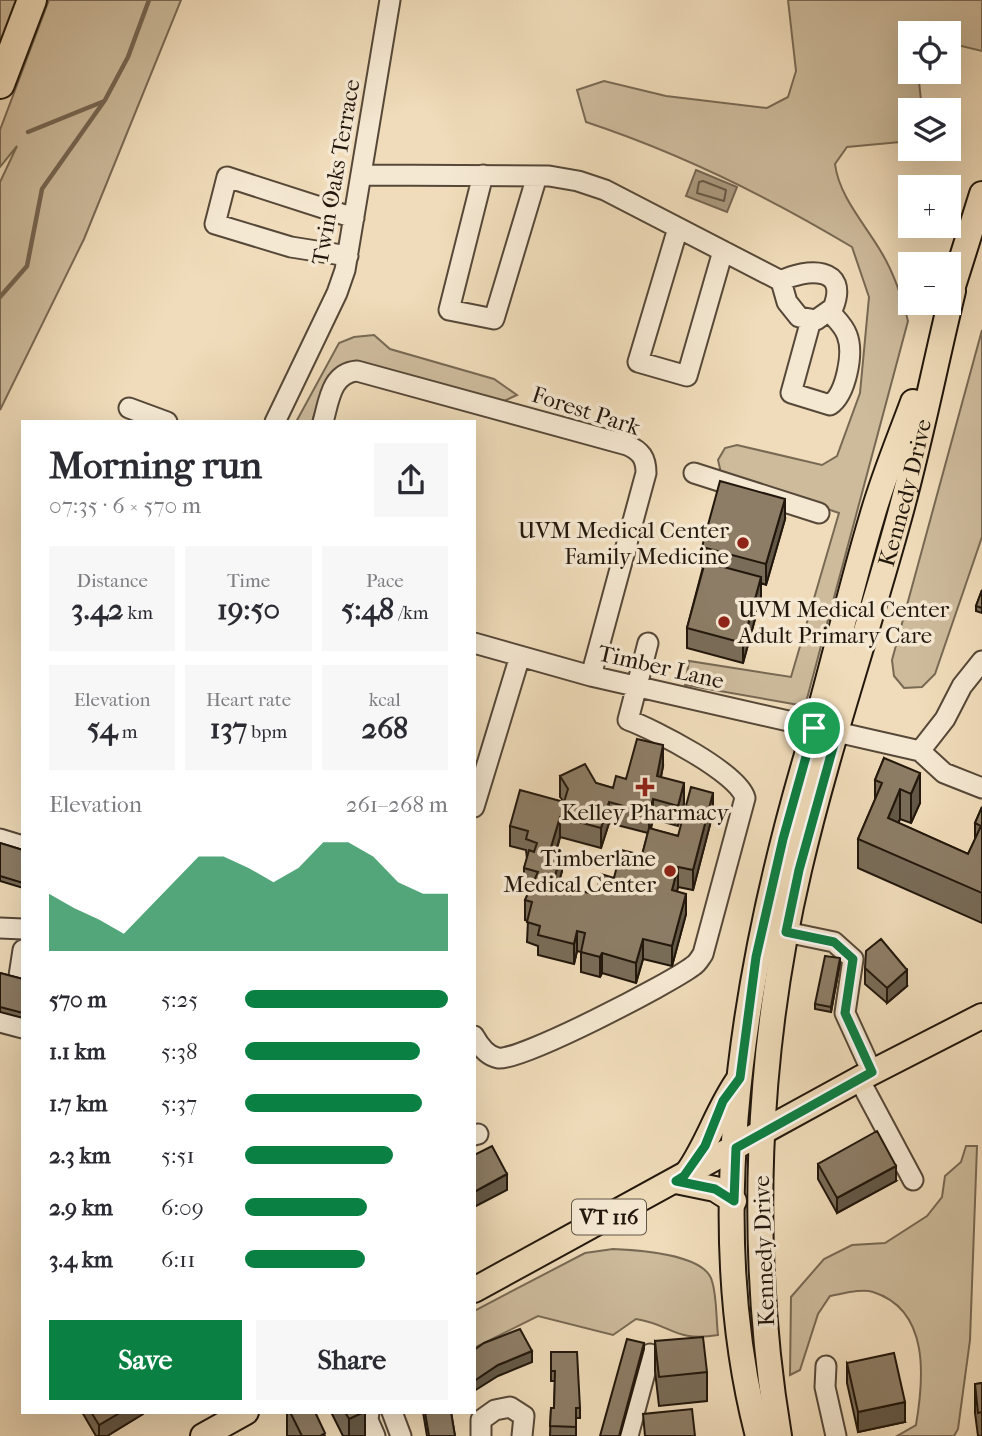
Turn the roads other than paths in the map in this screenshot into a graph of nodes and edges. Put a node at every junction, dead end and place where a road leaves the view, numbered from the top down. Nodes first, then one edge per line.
1 (32, 0) edge
2 (390, 0) edge
3 (0, 84) edge
4 (361, 175) junction
5 (483, 176) junction
6 (537, 176) junction
7 (982, 194) edge
8 (354, 218) junction
9 (678, 228) junction
10 (723, 251) junction
11 (348, 256) junction
12 (961, 262) edge
13 (781, 281) junction
14 (830, 312) junction
15 (946, 315) edge
16 (811, 320) junction
17 (129, 408) dead end
18 (162, 420) edge
19 (276, 420) edge
20 (324, 420) edge
21 (694, 473) dead end
22 (819, 513) dead end
23 (648, 643) dead end
24 (476, 644) edge
25 (520, 656) junction
26 (982, 661) edge
27 (591, 676) junction
28 (636, 687) junction
29 (826, 731) junction
30 (920, 751) junction
31 (480, 769) edge
32 (982, 788) edge
33 (476, 794) edge
34 (0, 839) edge
35 (21, 845) edge
36 (0, 928) edge
37 (21, 929) edge
38 (786, 932) junction
39 (21, 955) edge
40 (14, 974) edge
41 (982, 1016) edge
42 (0, 1022) edge
43 (21, 1027) edge
44 (476, 1039) edge
45 (865, 1076) junction
46 (740, 1078) junction
47 (766, 1093) junction
48 (809, 1107) junction
49 (764, 1132) junction
50 (736, 1148) junction
51 (680, 1178) junction
52 (913, 1180) dead end
53 (734, 1201) junction
54 (476, 1289) edge
55 (650, 1354) dead end
56 (826, 1366) dead end
57 (242, 1414) edge
58 (369, 1414) edge
59 (393, 1414) edge
60 (203, 1436) edge
61 (375, 1436) edge
62 (401, 1436) edge
63 (481, 1436) edge
64 (522, 1436) edge
65 (628, 1436) edge
66 (758, 1436) edge
67 (779, 1436) edge
68 (836, 1436) edge

1 - 3 highway
2 - 4 street, Twin Oaks Terrace
4 - 5 street
4 - 8 street, Twin Oaks Terrace
5 - 6 street
5 - 6 street
6 - 9 street
7 - 12 main road, Kennedy Drive
8 - 11 street, Twin Oaks Terrace
8 - 11 street
9 - 10 street
9 - 10 street
10 - 13 street
11 - 19 street, Twin Oaks Terrace
13 - 14 street
13 - 16 street
14 - 16 street
14 - 16 street
15 - 29 main road, Kennedy Drive
17 - 18 street
20 - 27 street, Forest Park
21 - 22 street
23 - 28 street
24 - 25 street, Timber Lane
25 - 27 street, Timber Lane
25 - 31 street
26 - 30 street
27 - 28 street, Timber Lane
28 - 29 street, Timber Lane
28 - 44 street
29 - 30 street, Timber Lane
29 - 38 main road, Kennedy Drive
29 - 46 main road, Kennedy Drive
30 - 32 street
31 - 33 street
34 - 35 street
36 - 37 street
38 - 45 street
38 - 47 main road, Kennedy Drive
39 - 40 street
41 - 45 main road, VT 116
42 - 43 street
45 - 48 main road, VT 116
45 - 52 street
46 - 50 main road, Kennedy Drive
46 - 51 main road
47 - 48 main road
47 - 49 main road, Kennedy Drive
48 - 49 main road, VT 116
49 - 50 main road, VT 116
49 - 67 main road, Kennedy Drive
50 - 51 main road, VT 116
50 - 53 main road, Kennedy Drive
51 - 53 main road
51 - 54 main road, VT 116
53 - 66 main road, Kennedy Drive
55 - 65 street
56 - 68 street
57 - 60 main road
58 - 61 street
59 - 62 street
63 - 64 street

